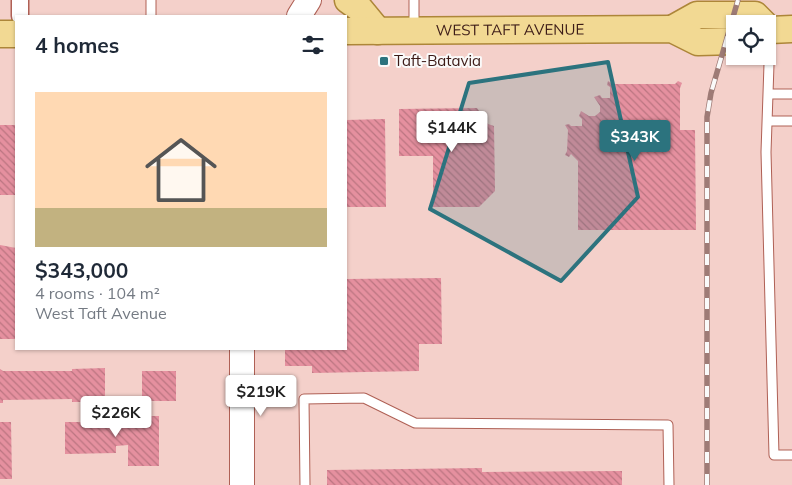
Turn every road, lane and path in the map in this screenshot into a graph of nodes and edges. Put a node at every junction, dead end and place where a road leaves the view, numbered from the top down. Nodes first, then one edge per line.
1 (20, 0) edge
2 (151, 0) edge
3 (309, 0) edge
4 (348, 0) edge
5 (414, 0) edge
6 (20, 15) edge
7 (151, 15) edge
8 (300, 15) edge
9 (726, 16) edge
10 (672, 29) junction
11 (347, 31) edge
12 (378, 31) junction
13 (414, 31) junction
14 (0, 34) edge
15 (15, 34) edge
16 (726, 42) edge
17 (771, 65) edge
18 (770, 94) junction
19 (792, 94) edge
20 (768, 121) junction
21 (792, 121) edge
22 (242, 350) edge
23 (792, 455) edge
24 (242, 485) edge
25 (304, 485) edge
26 (669, 485) edge

1 - 6 street
2 - 7 lane
3 - 8 street
4 - 12 main road
5 - 13 lane
9 - 10 main road, WEST TAFT AVENUE
10 - 13 main road, WEST TAFT AVENUE
10 - 16 main road, WEST TAFT AVENUE
11 - 12 main road, WEST TAFT AVENUE
12 - 13 main road, WEST TAFT AVENUE
14 - 15 main road
17 - 18 lane
18 - 19 lane
18 - 20 lane
20 - 21 lane
20 - 23 lane
22 - 24 street
25 - 26 lane

